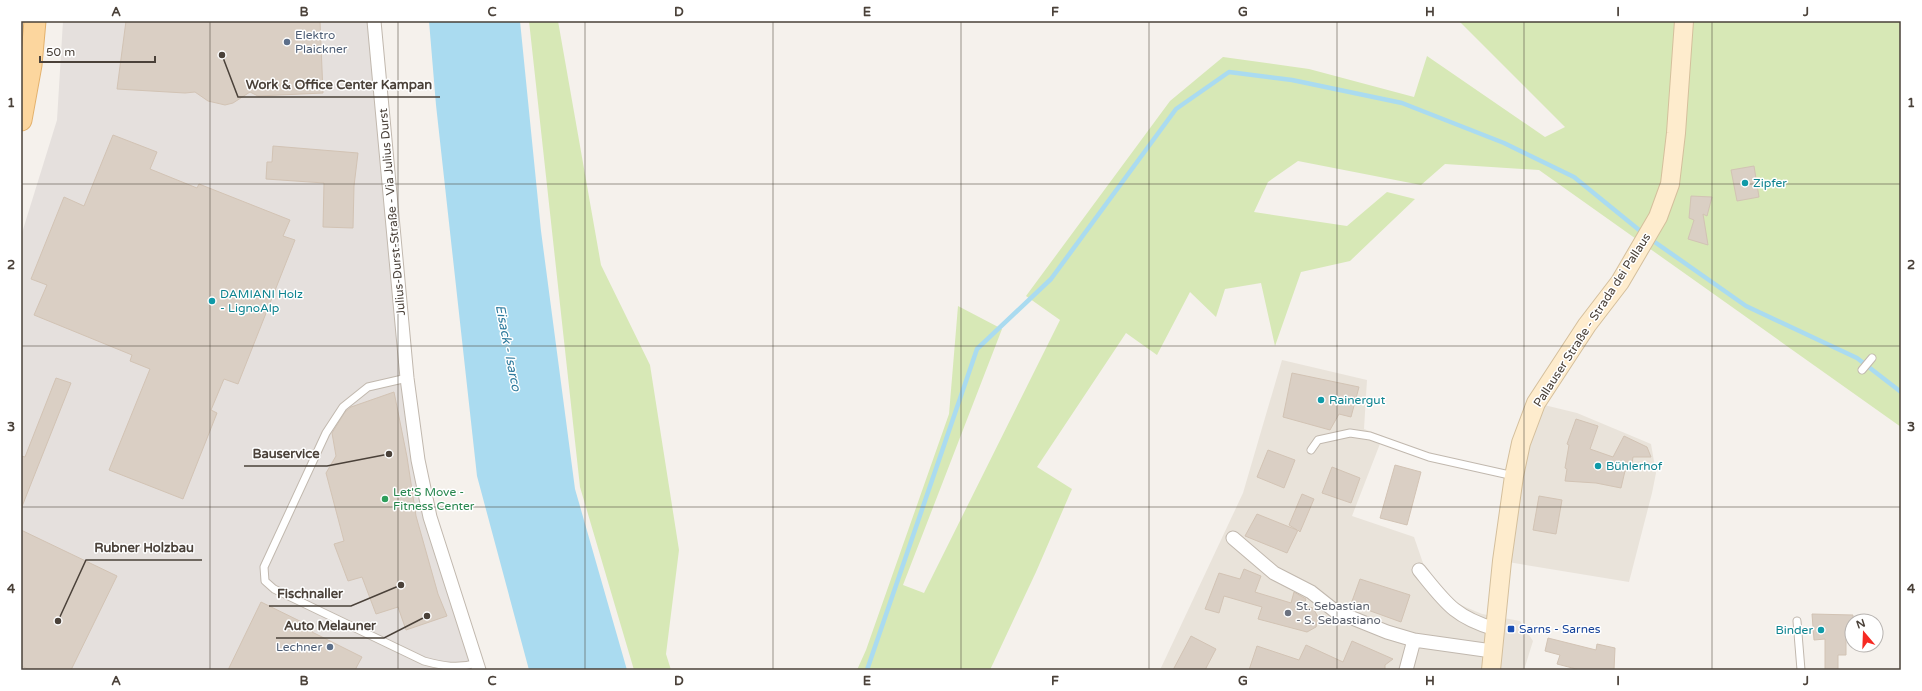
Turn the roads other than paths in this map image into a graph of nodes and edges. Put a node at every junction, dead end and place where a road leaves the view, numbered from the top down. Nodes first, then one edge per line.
1 (35, 21) edge
2 (374, 21) edge
3 (1684, 21) edge
4 (21, 120) edge
5 (1872, 358) dead end
6 (1862, 370) dead end
7 (407, 378) junction
8 (1311, 450) dead end
9 (1514, 476) junction
10 (1233, 538) dead end
11 (1419, 570) dead end
12 (1797, 621) dead end
13 (1495, 629) junction
14 (1414, 640) junction
15 (1492, 651) junction
16 (478, 666) edge
17 (1406, 670) edge
18 (1491, 670) edge
19 (1801, 670) edge

1 - 4 main road
2 - 7 street, Julius-Durst-Straße - Via Julius Durst
3 - 9 street, Pallauser Straße - Strada dei Pallaus
5 - 6 lane
7 - 16 street, Julius-Durst-Straße - Via Julius Durst
7 - 16 lane, Julius-Durst-Straße - Via Julius Durst
8 - 9 lane
9 - 13 street, Pallauser Straße - Strada dei Pallaus
10 - 14 street
11 - 13 street
12 - 19 lane
13 - 15 street, Pallauser Straße - Strada dei Pallaus
14 - 15 street
14 - 17 street
15 - 18 street, Pallauser Straße - Strada dei Pallaus

